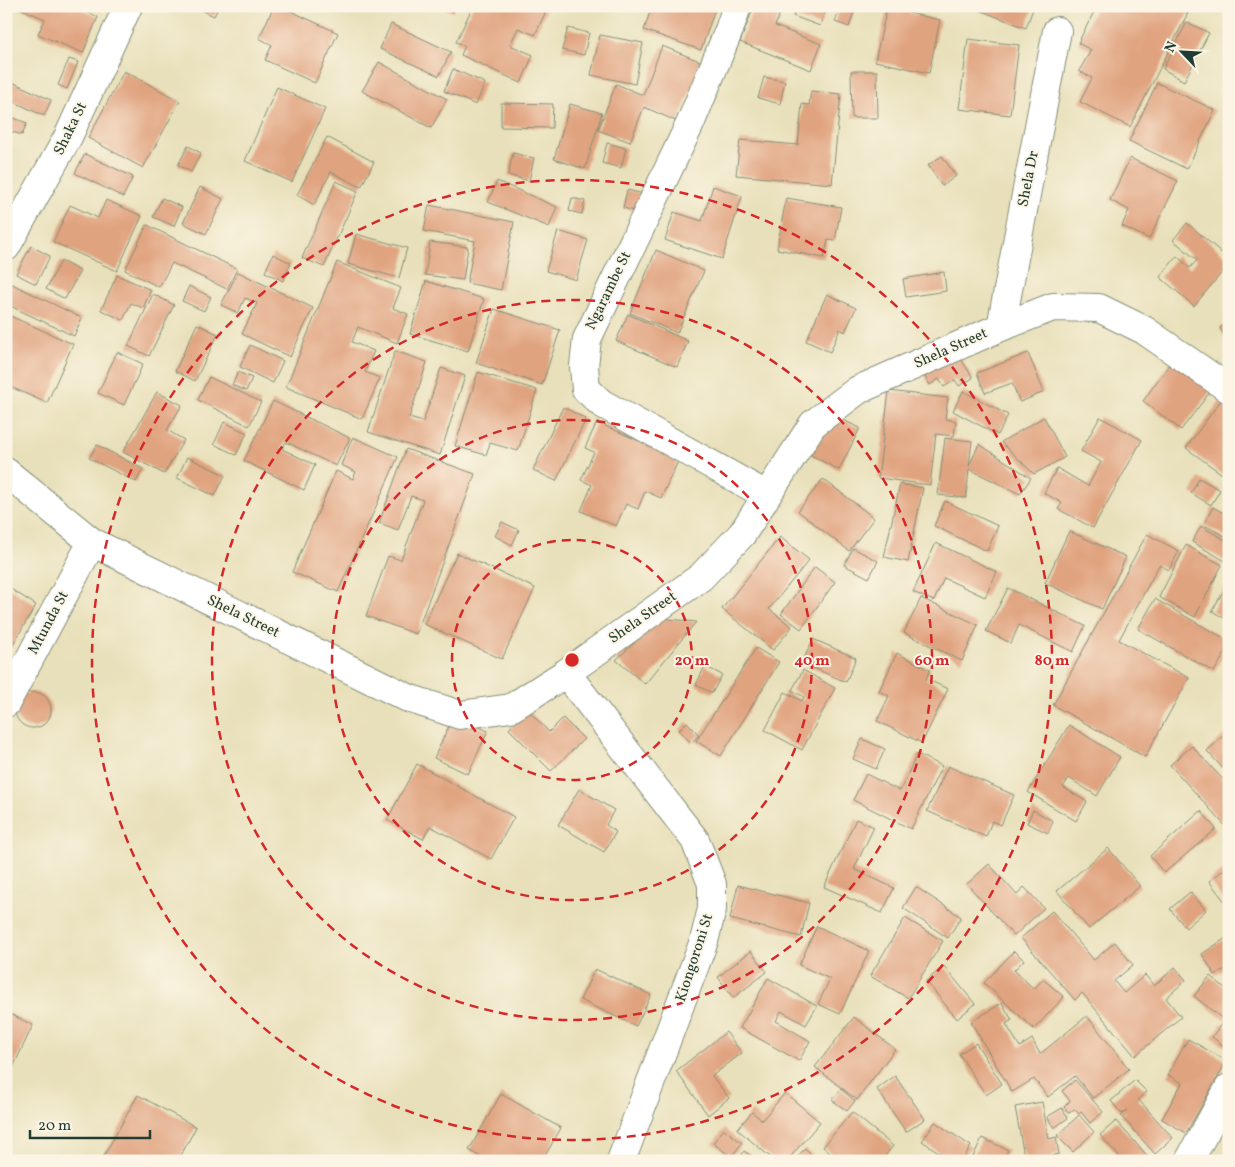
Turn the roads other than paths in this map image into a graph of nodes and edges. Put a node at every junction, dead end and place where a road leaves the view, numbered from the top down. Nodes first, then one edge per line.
1 (128, 6) edge
2 (737, 6) edge
3 (1057, 32) dead end
4 (6, 247) edge
5 (1001, 326) junction
6 (1229, 389) edge
7 (6, 472) edge
8 (766, 495) junction
9 (92, 542) junction
10 (566, 673) junction
11 (6, 703) edge
12 (1229, 1088) edge
13 (621, 1161) edge
14 (1189, 1161) edge

1 - 4 street, Shaka St
2 - 8 street, Ngarambe St
3 - 5 street, Shela Dr
5 - 6 street, Shela Street
5 - 8 street, Shela Street
7 - 9 street, Shela Street
8 - 10 street, Shela Street
9 - 10 street, Shela Street
9 - 11 street, Mtunda St
10 - 13 street, Kiongoroni St
12 - 14 street

